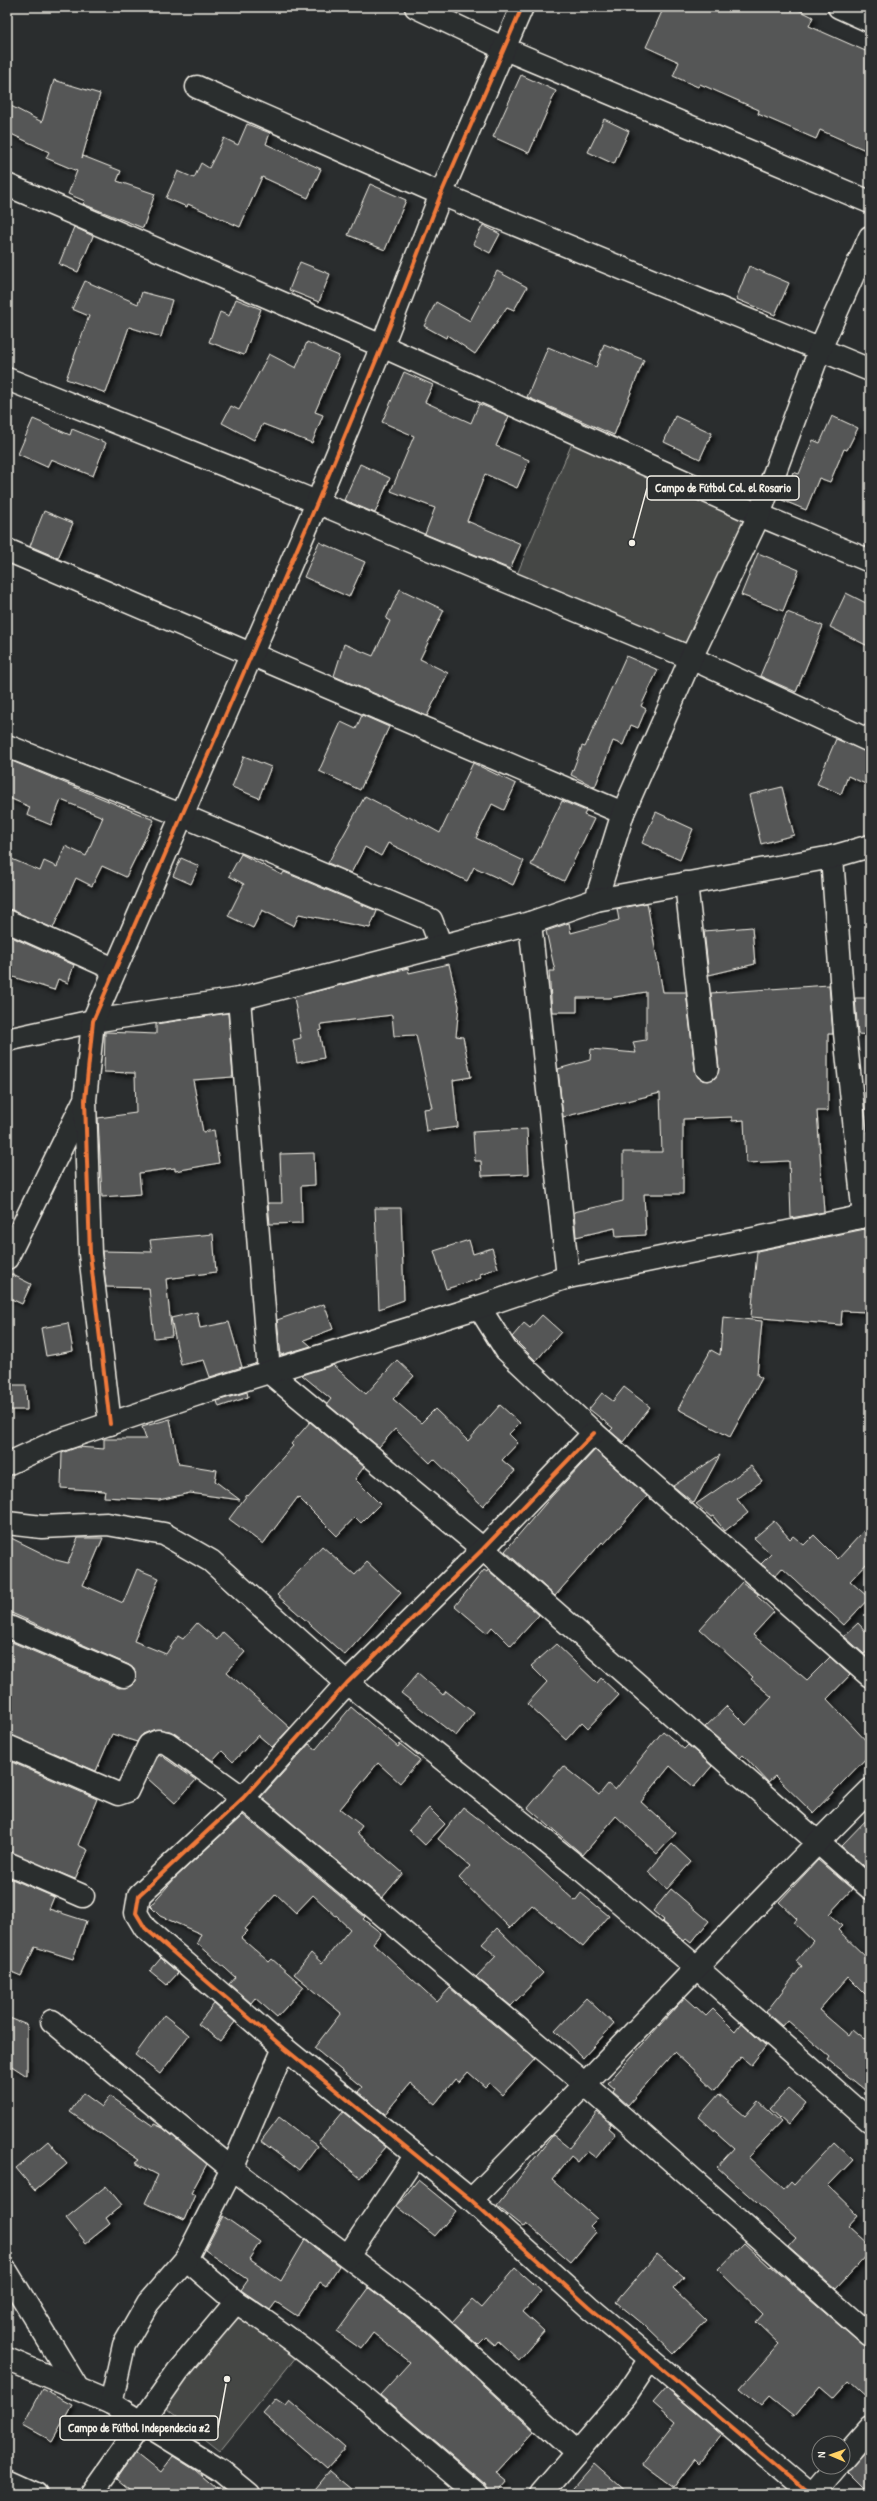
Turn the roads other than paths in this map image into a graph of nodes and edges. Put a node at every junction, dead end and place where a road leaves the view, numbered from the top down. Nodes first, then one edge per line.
1 (416, 7) edge
2 (522, 7) edge
3 (839, 7) edge
4 (870, 21) edge
5 (505, 49) junction
6 (197, 87) dead end
7 (7, 185) edge
8 (441, 194) junction
9 (870, 202) edge
10 (870, 237) edge
11 (382, 346) junction
12 (820, 349) junction
13 (870, 370) edge
14 (7, 379) edge
15 (317, 503) junction
16 (759, 514) junction
17 (7, 550) edge
18 (870, 561) edge
19 (251, 655) junction
20 (691, 658) junction
21 (870, 741) edge
22 (7, 746) edge
23 (623, 814) junction
24 (181, 815) junction
25 (870, 846) edge
26 (832, 857) junction
27 (686, 883) junction
28 (596, 900) junction
29 (7, 921) edge
30 (530, 923) junction
31 (441, 946) junction
32 (114, 969) junction
33 (239, 999) junction
34 (93, 1021) junction
35 (7, 1040) edge
36 (707, 1069) dead end
37 (84, 1100) junction
38 (867, 1216) edge
39 (7, 1258) edge
40 (568, 1277) junction
41 (479, 1307) junction
42 (269, 1372) junction
43 (110, 1424) junction
44 (594, 1433) junction
45 (7, 1464) edge
46 (7, 1523) edge
47 (483, 1549) junction
48 (7, 1626) edge
49 (124, 1676) dead end
50 (870, 1676) edge
51 (347, 1683) junction
52 (7, 1746) edge
53 (870, 1790) edge
54 (243, 1798) junction
55 (818, 1842) junction
56 (7, 1863) edge
57 (870, 1888) edge
58 (83, 1896) dead end
59 (696, 1968) junction
60 (52, 2021) dead end
61 (284, 2048) junction
62 (586, 2085) junction
63 (870, 2122) edge
64 (416, 2155) junction
65 (232, 2169) junction
66 (471, 2200) junction
67 (348, 2256) junction
68 (186, 2259) junction
69 (7, 2272) edge
70 (236, 2302) junction
71 (870, 2336) edge
72 (7, 2359) edge
73 (650, 2359) junction
74 (78, 2389) junction
75 (111, 2403) junction
76 (143, 2421) junction
77 (870, 2428) edge
78 (851, 2450) edge
79 (576, 2452) junction
80 (829, 2475) edge
81 (7, 2481) edge
82 (36, 2494) edge
83 (91, 2494) edge
84 (249, 2494) edge
85 (477, 2494) edge
86 (541, 2494) edge
87 (810, 2494) edge
88 (813, 2494) edge

1 - 5 street
2 - 5 street
3 - 4 street
5 - 8 street
5 - 9 street
6 - 8 street
7 - 11 street
8 - 11 street
8 - 12 street
10 - 12 street
11 - 15 street
11 - 16 street
12 - 13 street
12 - 16 street
14 - 15 street
15 - 19 street
15 - 20 street
16 - 18 street
16 - 20 street
17 - 19 street
19 - 23 street
19 - 24 street
20 - 21 street
20 - 23 street
22 - 24 street
23 - 28 street
24 - 31 street
24 - 32 street
25 - 26 street
26 - 27 street
26 - 38 street
27 - 28 street
27 - 36 street
28 - 30 street
29 - 32 street
30 - 31 street
30 - 40 street
31 - 33 street
32 - 34 street
33 - 34 street
33 - 42 street
34 - 35 street
34 - 37 street
37 - 39 street
37 - 43 street
38 - 40 street
40 - 41 street
41 - 42 street
41 - 44 street
42 - 43 street
42 - 47 street
43 - 45 street
44 - 47 street
44 - 50 street
46 - 51 street
47 - 51 street
47 - 55 street
48 - 49 street
51 - 54 street
51 - 59 street
52 - 54 street
53 - 55 street
54 - 61 street
54 - 62 street
55 - 57 street
55 - 59 street
56 - 58 street
59 - 62 street
59 - 63 street
60 - 65 street
61 - 64 street
61 - 65 street
62 - 66 street
62 - 71 street
64 - 66 street
64 - 67 street
65 - 67 street
65 - 68 street
66 - 73 street
67 - 79 street
68 - 70 street
68 - 75 street
69 - 74 street
70 - 76 street
70 - 85 street
72 - 74 street
73 - 79 street
73 - 87 street
74 - 75 street
75 - 76 street
76 - 83 street
76 - 84 street
77 - 78 street
79 - 86 street
80 - 88 street
81 - 82 street

